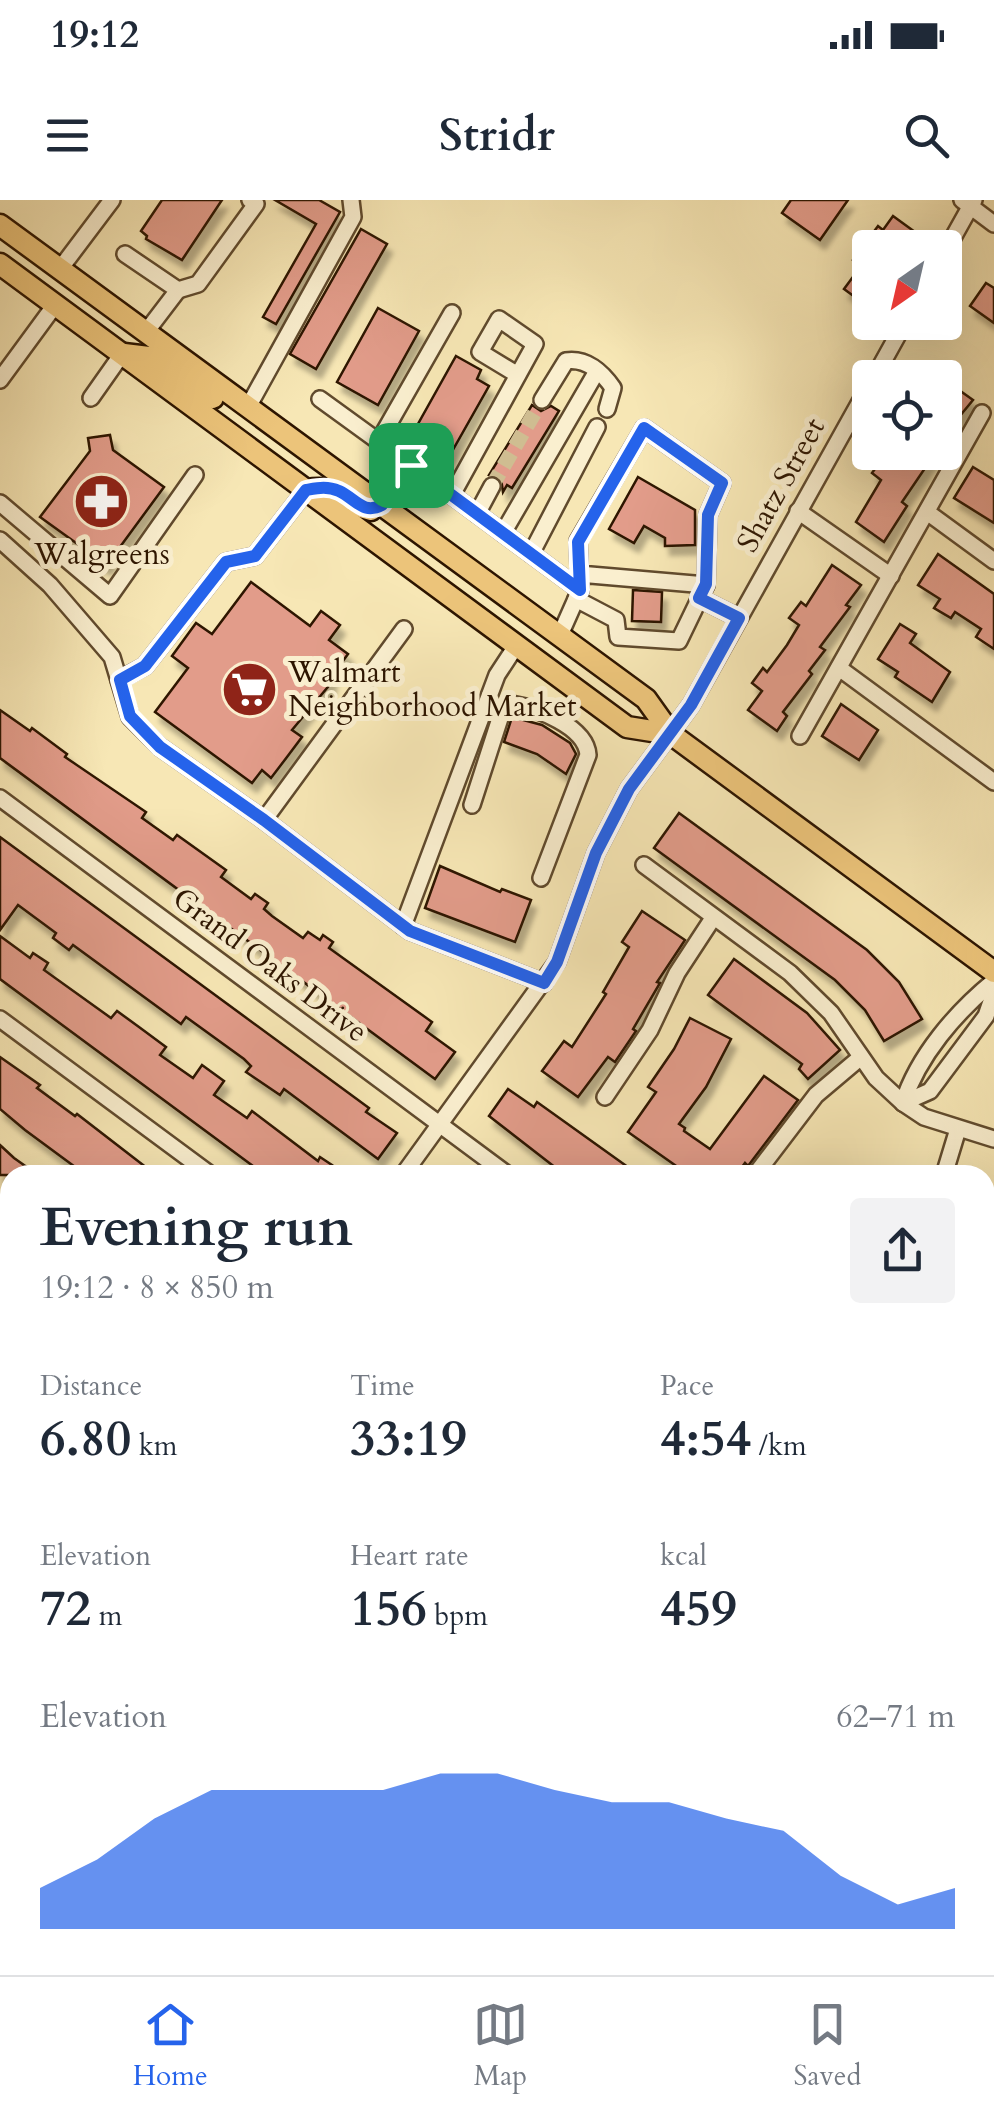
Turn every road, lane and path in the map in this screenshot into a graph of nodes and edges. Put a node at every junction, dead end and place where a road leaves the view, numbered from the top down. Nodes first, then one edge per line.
1 (112, 200) edge
2 (250, 200) edge
3 (352, 200) edge
4 (969, 202) edge
5 (0, 224) edge
6 (994, 224) edge
7 (956, 230) edge
8 (125, 254) dead end
9 (0, 264) edge
10 (60, 269) junction
11 (178, 290) junction
12 (55, 304) junction
13 (452, 313) dead end
14 (146, 332) junction
15 (122, 354) junction
16 (597, 371) junction
17 (518, 375) dead end
18 (0, 380) edge
19 (91, 398) dead end
20 (320, 399) dead end
21 (542, 400) tunnel mouth
22 (248, 407) junction
23 (607, 409) dead end
24 (982, 414) dead end
25 (852, 416) edge
26 (597, 428) dead end
27 (379, 441) junction
28 (411, 465) junction
29 (195, 475) dead end
30 (492, 486) tunnel mouth
31 (306, 490) junction
32 (452, 495) junction
33 (0, 503) edge
34 (382, 505) junction
35 (798, 511) junction
36 (927, 512) junction
37 (477, 514) junction
38 (503, 533) junction
39 (0, 540) edge
40 (531, 554) junction
41 (994, 561) edge
42 (892, 576) junction
43 (579, 588) junction
44 (702, 592) junction
45 (739, 618) junction
46 (404, 629) dead end
47 (560, 635) junction
48 (516, 646) junction
49 (839, 668) junction
50 (120, 680) junction
51 (671, 734) junction
52 (800, 736) dead end
53 (994, 782) edge
54 (0, 798) edge
55 (472, 805) dead end
56 (264, 820) junction
57 (644, 865) dead end
58 (541, 878) dead end
59 (713, 918) junction
60 (403, 926) junction
61 (994, 972) edge
62 (994, 981) edge
63 (544, 983) junction
64 (994, 993) edge
65 (0, 1019) edge
66 (861, 1057) junction
67 (920, 1064) junction
68 (940, 1078) junction
69 (605, 1097) dead end
70 (903, 1103) junction
71 (440, 1124) junction
72 (958, 1129) junction
73 (994, 1140) edge
74 (197, 1165) edge
75 (410, 1165) edge
76 (495, 1165) edge
77 (763, 1165) edge
78 (947, 1165) edge

1 - 10 street
2 - 11 street
3 - 22 street
4 - 6 street
4 - 7 street
5 - 10 main road
8 - 11 street
9 - 12 main road
10 - 14 main road
11 - 14 street
12 - 15 main road
12 - 18 street
13 - 27 street
14 - 22 main road
15 - 19 street
15 - 22 main road
15 - 31 main road
16 - 21 street
16 - 23 street
16 - 38 street
17 - 32 street
20 - 27 street
22 - 34 main road
24 - 36 street
25 - 35 street, Shatz Street
26 - 40 street
27 - 28 street
28 - 32 street
28 - 34 street
29 - 33 street
30 - 37 street
31 - 34 main road
31 - 48 main road
31 - 50 street
32 - 37 street
34 - 47 main road
35 - 42 street
35 - 45 street, Shatz Street
36 - 41 street
36 - 42 street
37 - 38 street
38 - 40 street
39 - 50 street
40 - 43 street
42 - 49 street
43 - 44 street
43 - 44 street
43 - 44 street
43 - 47 street
44 - 45 street
45 - 51 street, Shatz Street
46 - 56 street
47 - 51 main road
48 - 51 main road
48 - 60 street
49 - 52 street
49 - 53 street
50 - 56 street
51 - 61 main road
51 - 63 street, Shatz Street
54 - 71 street, Grand Oaks Drive
55 - 58 street
56 - 60 street
57 - 59 street
59 - 66 street
59 - 69 street
60 - 63 street
62 - 67 street
63 - 71 street, Shatz Street
64 - 68 street
65 - 74 street
66 - 70 street
66 - 77 street
67 - 68 street
67 - 70 street
68 - 70 street
70 - 72 street
71 - 75 street, Shatz Street
71 - 76 street, Grand Oaks Drive
72 - 73 street
72 - 78 street

